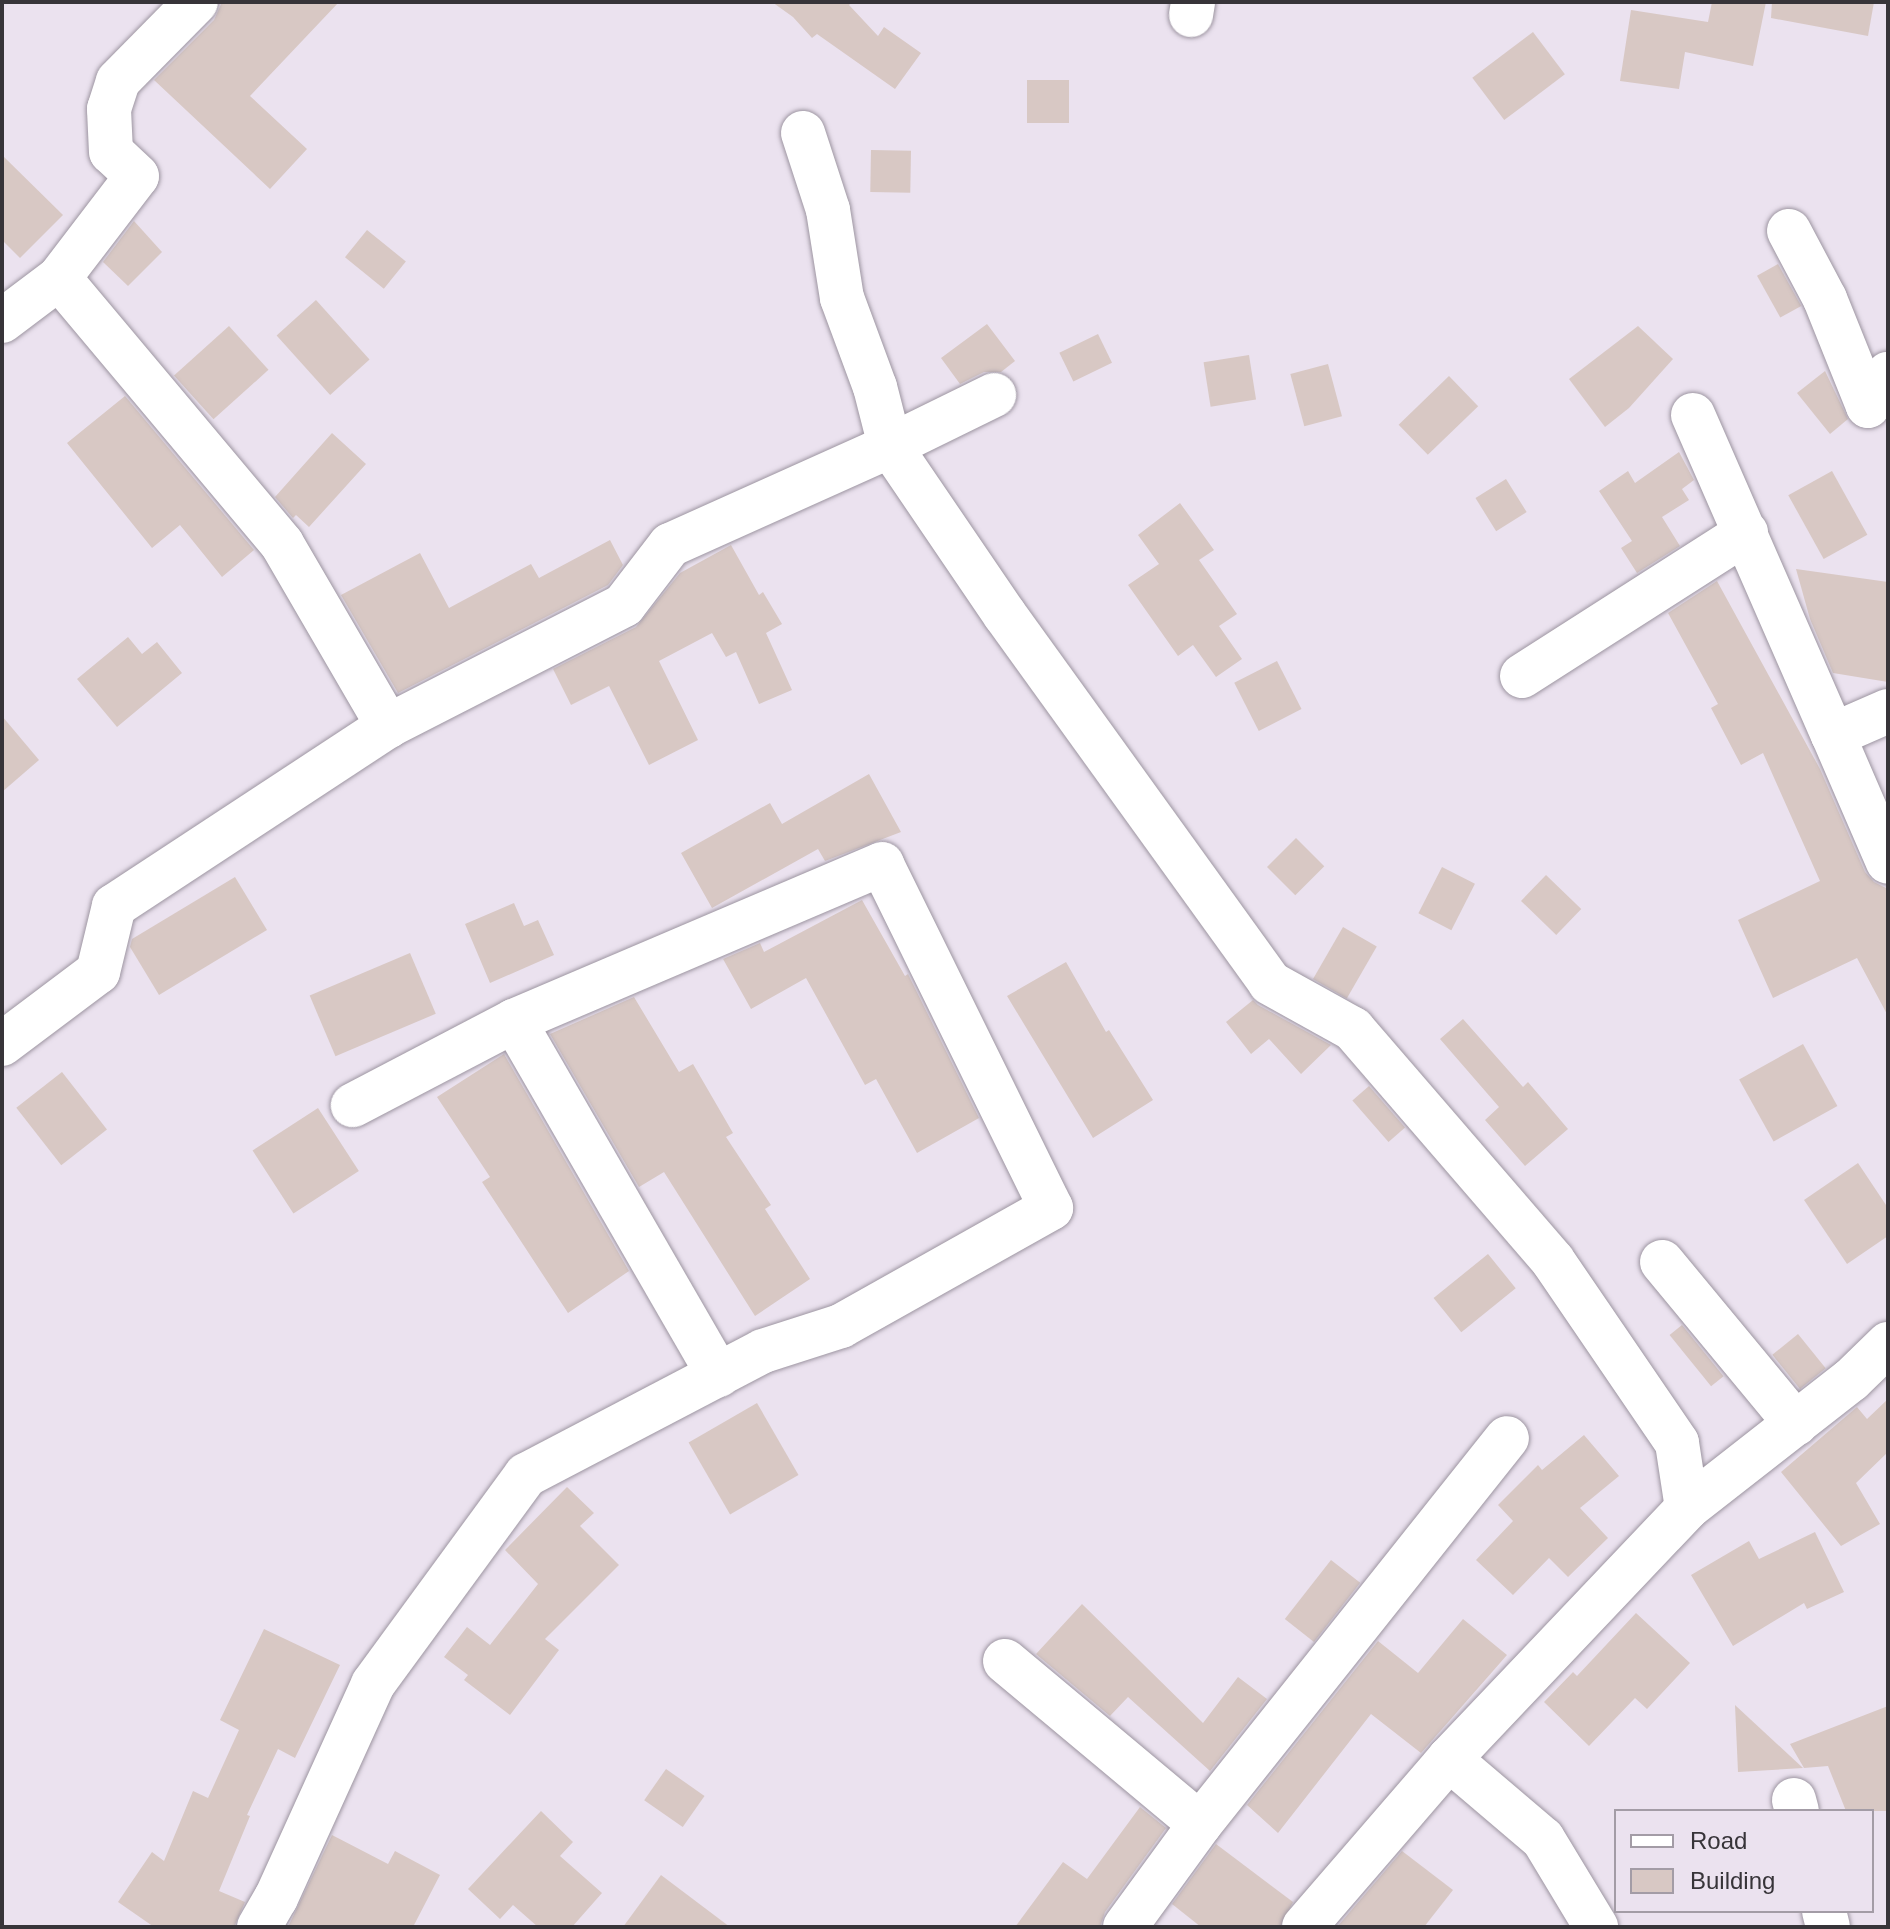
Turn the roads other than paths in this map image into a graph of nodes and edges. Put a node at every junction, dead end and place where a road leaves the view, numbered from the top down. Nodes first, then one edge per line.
1 (196, 2) edge
2 (803, 133) dead end
3 (1789, 231) dead end
4 (59, 278) junction
5 (2, 321) edge
6 (1888, 374) edge
7 (994, 395) dead end
8 (1693, 415) dead end
9 (890, 446) junction
10 (1746, 533) junction
11 (1522, 676) dead end
12 (1888, 711) edge
13 (388, 726) junction
14 (1833, 735) junction
15 (1888, 862) edge
16 (514, 1021) junction
17 (2, 1044) edge
18 (353, 1105) dead end
19 (1662, 1262) dead end
20 (1888, 1344) edge
21 (718, 1375) junction
22 (1796, 1424) junction
23 (1507, 1438) dead end
24 (1687, 1508) junction
25 (1005, 1661) dead end
26 (1449, 1759) junction
27 (1200, 1824) junction
28 (259, 1927) edge
29 (1125, 1927) edge
30 (1304, 1927) edge
31 (1596, 1927) edge

1 - 4 street
2 - 9 street
3 - 6 street
4 - 5 street
4 - 13 street
7 - 9 street
8 - 10 street
9 - 13 street
9 - 24 street
10 - 11 street
10 - 14 street
12 - 14 street
13 - 17 street
14 - 15 street
16 - 18 street
16 - 21 street
16 - 21 street
19 - 22 street
20 - 22 street
21 - 28 street
22 - 24 street
23 - 27 street
24 - 26 street
25 - 27 street
26 - 30 street
26 - 31 street
27 - 29 street

